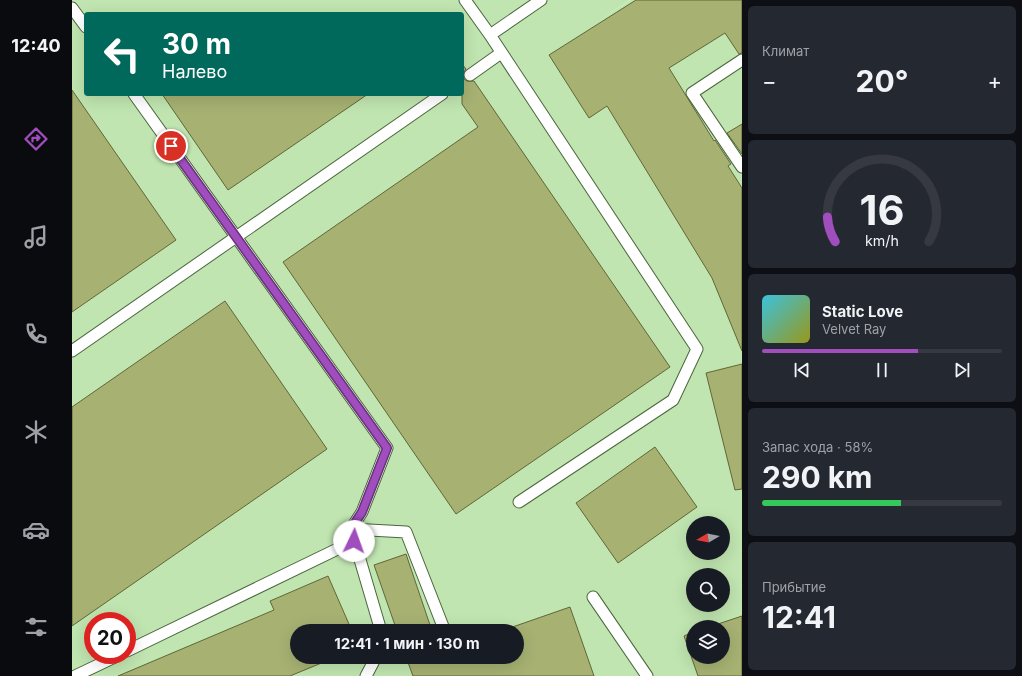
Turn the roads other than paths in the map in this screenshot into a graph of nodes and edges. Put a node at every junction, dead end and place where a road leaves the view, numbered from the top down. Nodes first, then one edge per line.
1 (465, 0) edge
2 (541, 0) edge
3 (72, 8) edge
4 (84, 24) edge
5 (490, 35) junction
6 (501, 53) junction
7 (742, 60) edge
8 (470, 75) dead end
9 (135, 96) edge
10 (439, 96) edge
11 (742, 167) edge
12 (236, 236) junction
13 (72, 351) edge
14 (519, 502) dead end
15 (351, 529) junction
16 (354, 541) junction
17 (593, 597) dead end
18 (379, 624) edge
19 (442, 624) edge
20 (136, 647) edge
21 (100, 664) edge
22 (372, 664) edge
23 (75, 676) edge
24 (366, 676) edge
25 (647, 676) edge

1 - 5 lane
2 - 5 lane
3 - 4 lane
5 - 6 lane
6 - 8 lane
6 - 14 lane
7 - 11 lane
9 - 12 lane
10 - 12 lane
12 - 13 lane
12 - 15 lane
15 - 16 lane
15 - 19 lane
16 - 18 lane
16 - 20 lane
17 - 25 lane
21 - 23 lane
22 - 24 lane

